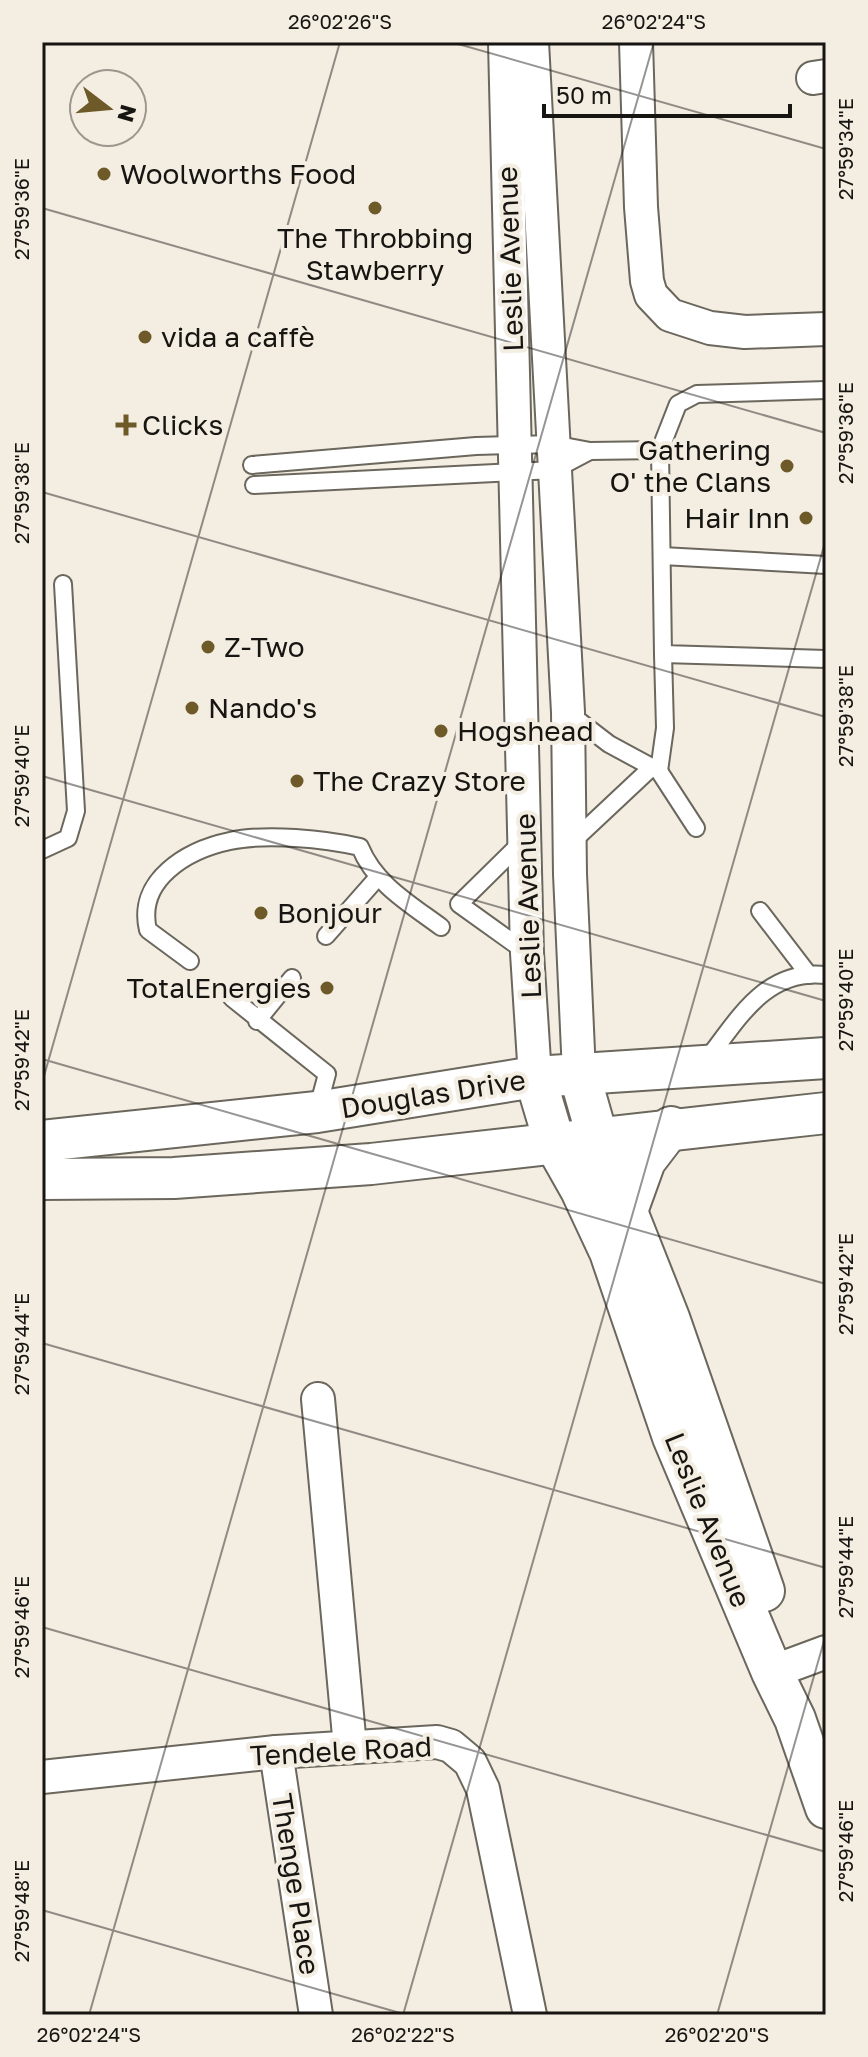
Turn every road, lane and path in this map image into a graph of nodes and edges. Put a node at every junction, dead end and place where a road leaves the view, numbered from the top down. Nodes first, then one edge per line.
1 (505, 42) edge
2 (532, 42) edge
3 (636, 42) edge
4 (826, 329) edge
5 (826, 390) edge
6 (660, 450) junction
7 (590, 451) junction
8 (554, 457) junction
9 (517, 459) junction
10 (252, 465) dead end
11 (254, 485) dead end
12 (662, 556) junction
13 (826, 565) edge
14 (63, 584) dead end
15 (663, 654) junction
16 (826, 659) edge
17 (568, 712) junction
18 (655, 770) junction
19 (696, 828) dead end
20 (525, 839) junction
21 (570, 844) junction
22 (42, 850) edge
23 (378, 877) junction
24 (760, 911) dead end
25 (441, 927) dead end
26 (326, 936) dead end
27 (527, 953) junction
28 (190, 961) dead end
29 (818, 975) edge
30 (292, 978) dead end
31 (232, 998) dead end
32 (257, 1021) junction
33 (826, 1058) edge
34 (699, 1069) junction
35 (579, 1073) junction
36 (535, 1077) junction
37 (317, 1112) junction
38 (826, 1113) edge
39 (671, 1127) junction
40 (597, 1136) junction
41 (42, 1141) edge
42 (555, 1144) junction
43 (42, 1179) edge
44 (627, 1211) junction
45 (318, 1399) dead end
46 (796, 1663) edge
47 (350, 1747) junction
48 (276, 1752) junction
49 (42, 1777) edge
50 (826, 1808) edge
51 (316, 2015) edge
52 (530, 2015) edge

1 - 9 street, Leslie Avenue
2 - 8 street, Leslie Avenue
3 - 4 street
5 - 6 lane
6 - 7 lane
6 - 12 lane
7 - 8 lane
7 - 8 lane
8 - 9 lane
8 - 9 lane
8 - 17 street, Leslie Avenue
9 - 10 lane
9 - 11 lane
9 - 20 street, Leslie Avenue
12 - 13 lane
12 - 15 lane
14 - 22 lane
15 - 16 lane
15 - 18 lane
17 - 18 lane
17 - 21 street, Leslie Avenue
18 - 19 lane
18 - 21 lane
20 - 27 street, Leslie Avenue
20 - 27 lane
21 - 35 street, Leslie Avenue
23 - 25 lane
23 - 26 lane
23 - 28 lane
24 - 29 lane
27 - 36 street, Leslie Avenue
29 - 34 lane
30 - 32 lane
31 - 32 lane
32 - 37 lane
33 - 34 street, Douglas Drive
34 - 35 street, Douglas Drive
35 - 36 street, Douglas Drive
35 - 40 street, Leslie Avenue
36 - 37 street, Douglas Drive
36 - 42 street, Leslie Avenue
37 - 41 street, Douglas Drive
38 - 39 street, Douglas Drive
39 - 40 street, Douglas Drive
39 - 44 street
40 - 42 street, Douglas Drive
40 - 44 street, Leslie Avenue
42 - 43 street, Douglas Drive
42 - 46 street, Leslie Avenue
44 - 46 street, Leslie Avenue
45 - 47 street
46 - 50 street, Leslie Avenue
47 - 48 street, Tendele Road
47 - 52 street, Tendele Road
48 - 49 street, Tendele Road
48 - 51 street, Thenge Place

